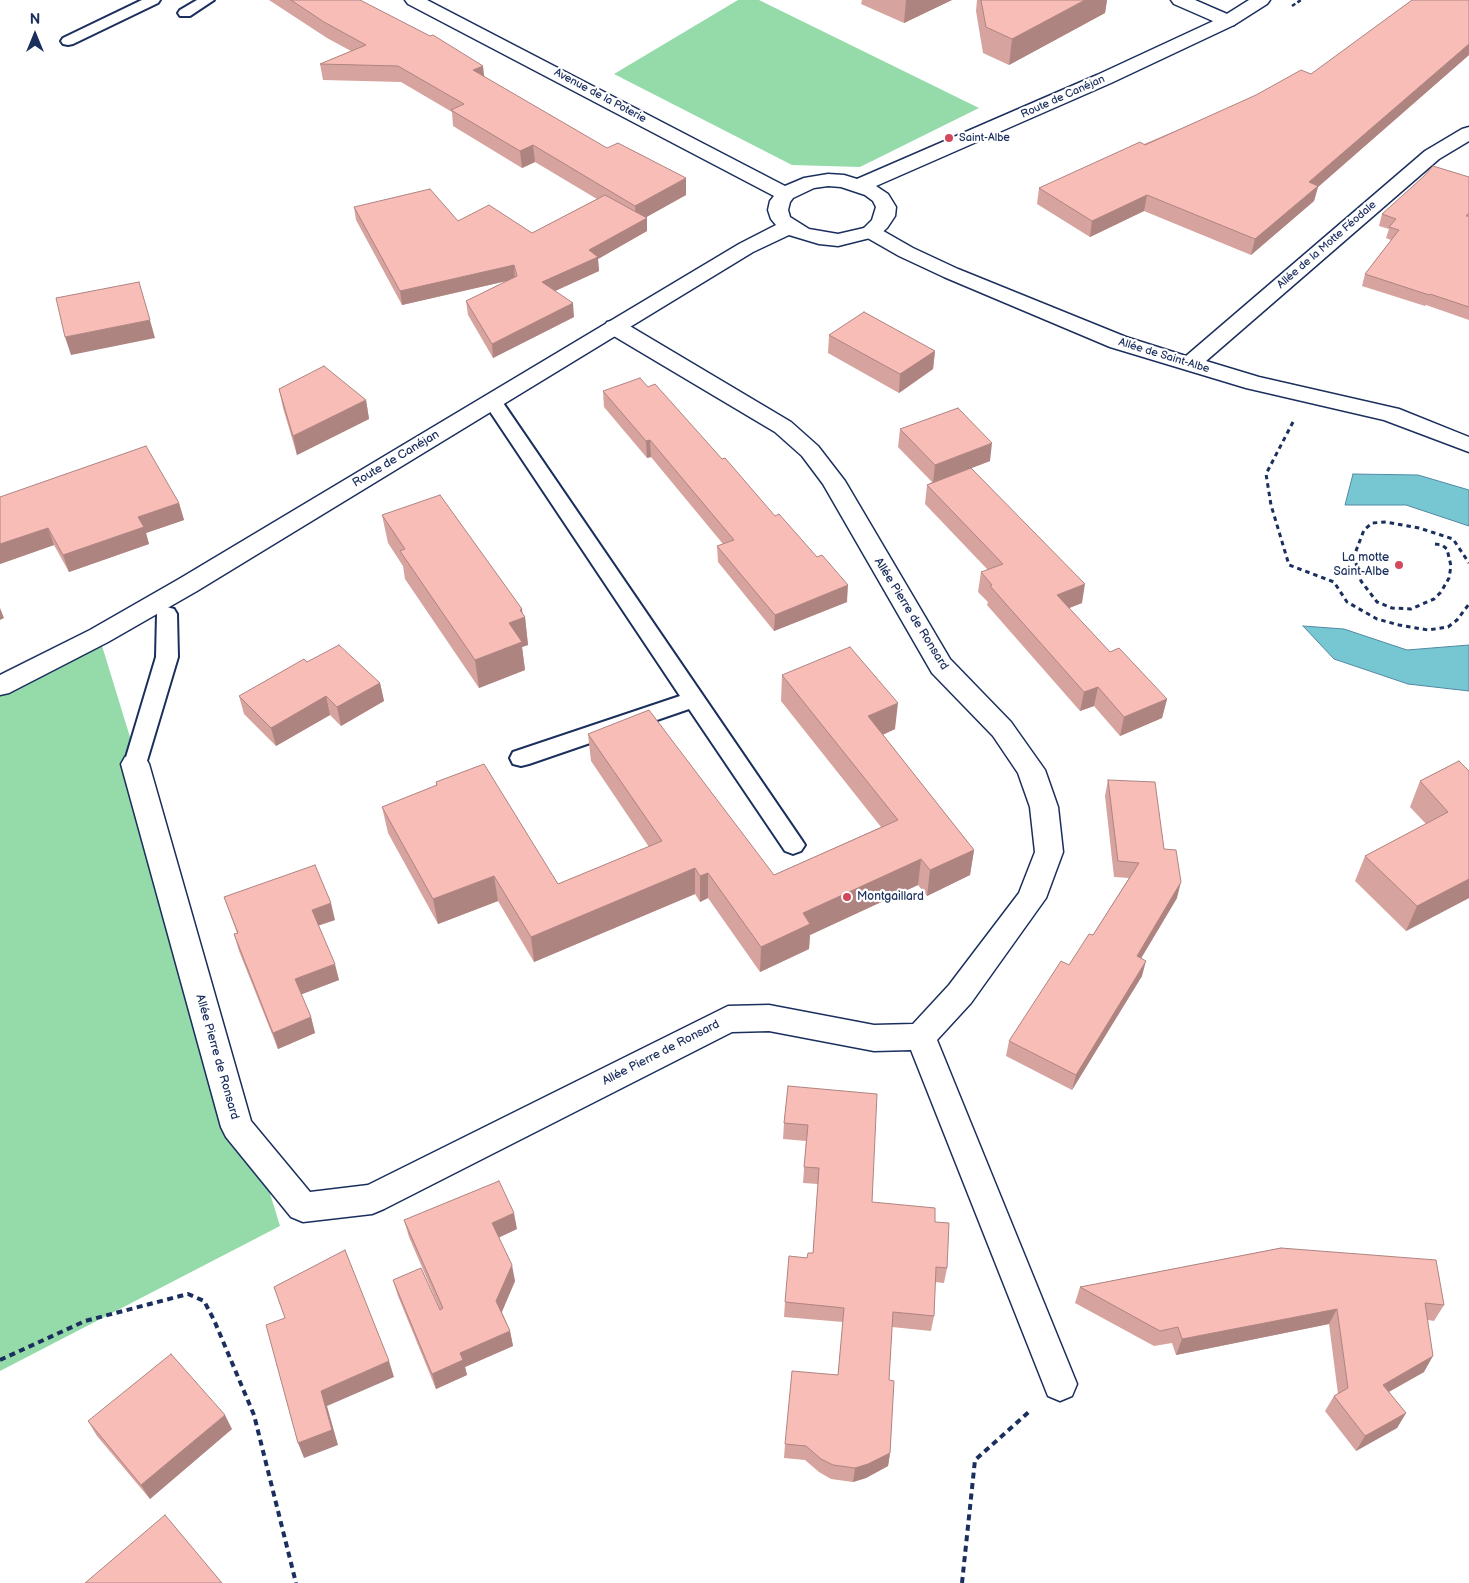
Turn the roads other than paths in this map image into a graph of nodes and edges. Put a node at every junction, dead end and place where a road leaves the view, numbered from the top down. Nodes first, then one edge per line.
1 (153, 0) edge
2 (207, 0) edge
3 (414, 0) edge
4 (1180, 0) edge
5 (1262, 0) edge
6 (185, 13) dead end
7 (1228, 21) junction
8 (68, 41) dead end
9 (1469, 133) edge
10 (860, 185) junction
11 (786, 194) junction
12 (789, 227) junction
13 (871, 232) junction
14 (615, 327) junction
15 (1190, 364) junction
16 (492, 401) junction
17 (1469, 445) edge
18 (167, 614) dead end
19 (0, 686) edge
20 (694, 700) junction
21 (521, 758) dead end
22 (135, 764) joint
23 (794, 845) dead end
24 (921, 1037) junction
25 (1060, 1384) road end

1 - 8 lane
2 - 6 lane
3 - 11 street, Avenue de la Poterie
4 - 7 street
5 - 7 street, Route de Canéjan
7 - 10 street, Route de Canéjan
9 - 15 street, Allée de la Motte Féodale
10 - 11 street
10 - 13 street
11 - 12 street
12 - 13 street
12 - 14 street, Route de Canéjan
13 - 15 street, Allée de Saint-Albe
14 - 16 street, Route de Canéjan
14 - 24 street, Allée Pierre de Ronsard
15 - 17 street, Allée de Saint-Albe
16 - 19 street, Route de Canéjan
16 - 20 lane
18 - 22 lane
20 - 21 lane
20 - 23 lane
22 - 24 street, Allée Pierre de Ronsard
24 - 25 street

